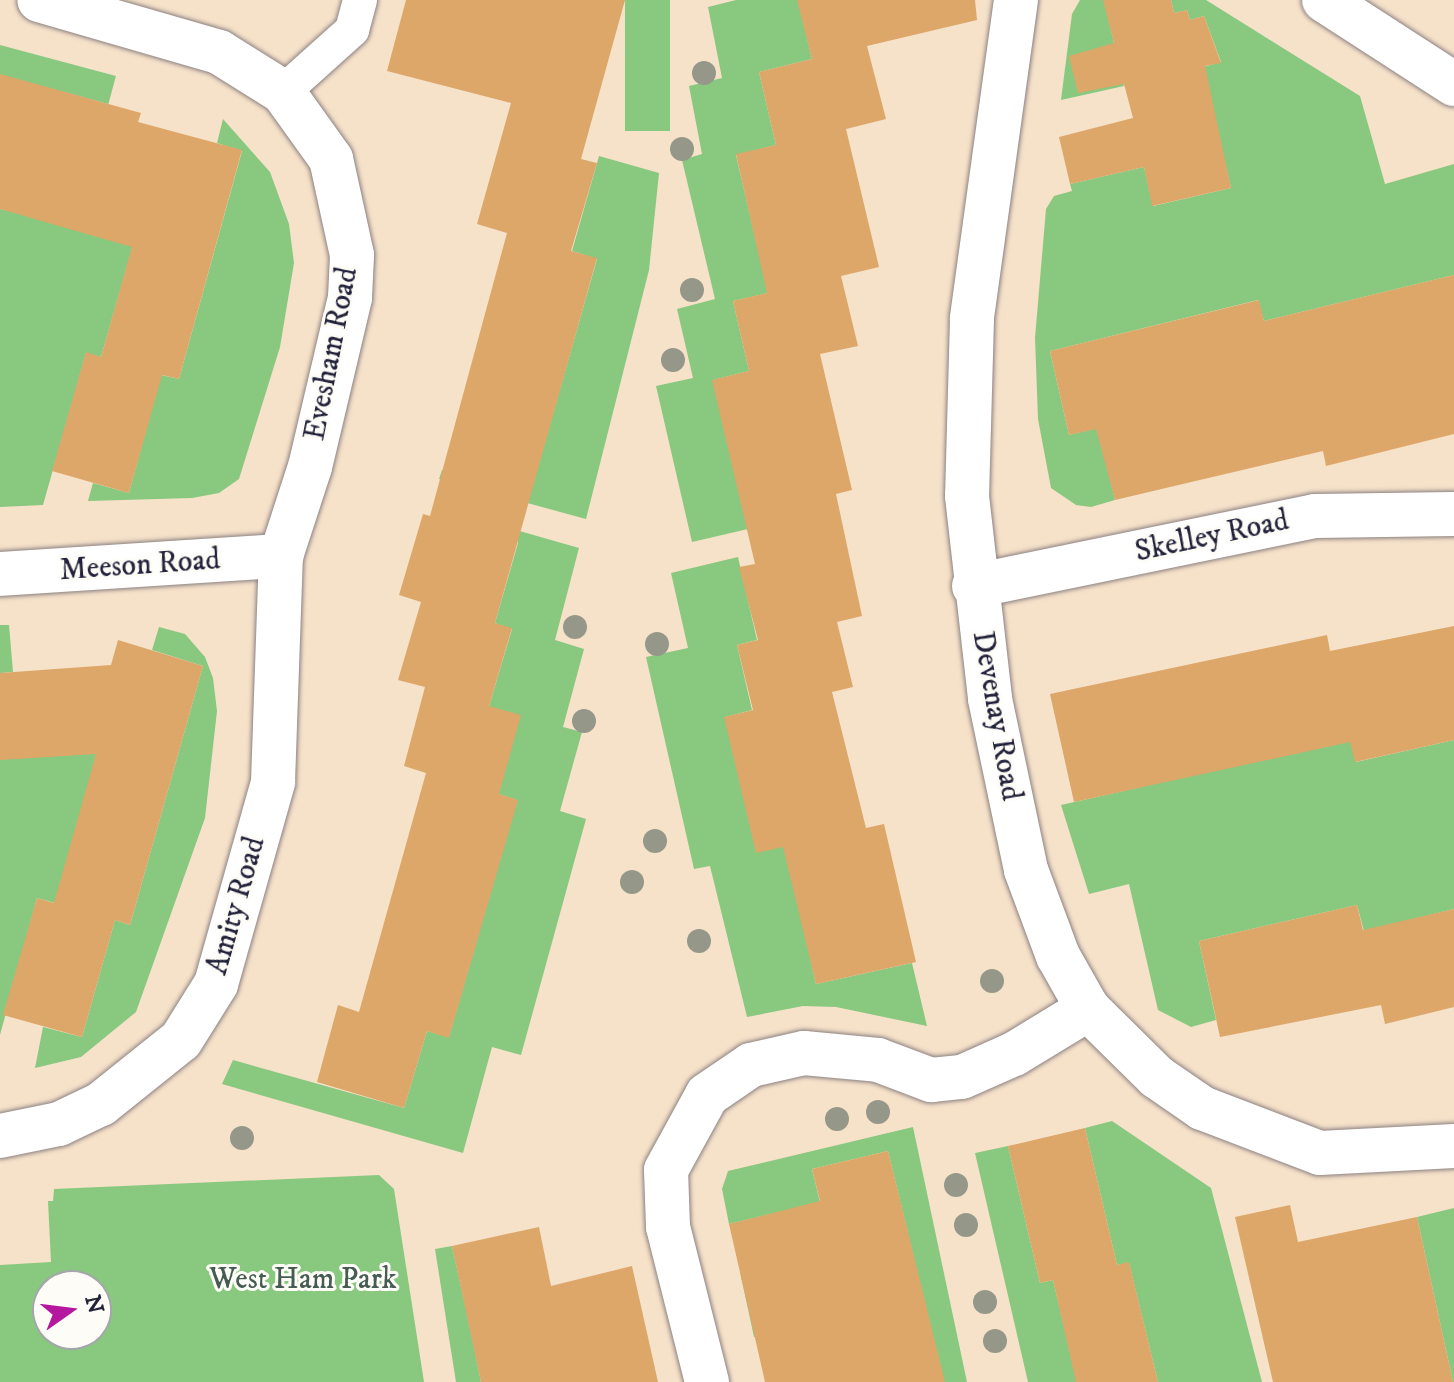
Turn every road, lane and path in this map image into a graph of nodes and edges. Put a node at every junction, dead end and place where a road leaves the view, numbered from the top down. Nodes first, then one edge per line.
1 (39, 0) edge
2 (360, 0) edge
3 (1016, 0) edge
4 (1324, 0) edge
5 (1454, 84) edge
6 (283, 92) junction
7 (1454, 514) edge
8 (281, 556) junction
9 (0, 574) edge
10 (974, 586) junction
11 (1088, 1009) junction
12 (0, 1136) edge
13 (1454, 1146) edge
14 (707, 1382) edge

1 - 6 street, Evesham Road
2 - 6 lane
3 - 10 street, Devenay Road
4 - 5 street
6 - 8 street, Evesham Road
7 - 10 street, Skelley Road
8 - 9 street, Meeson Road
8 - 12 street, Amity Road
10 - 11 street, Devenay Road
11 - 13 street, Devenay Road
11 - 14 street

